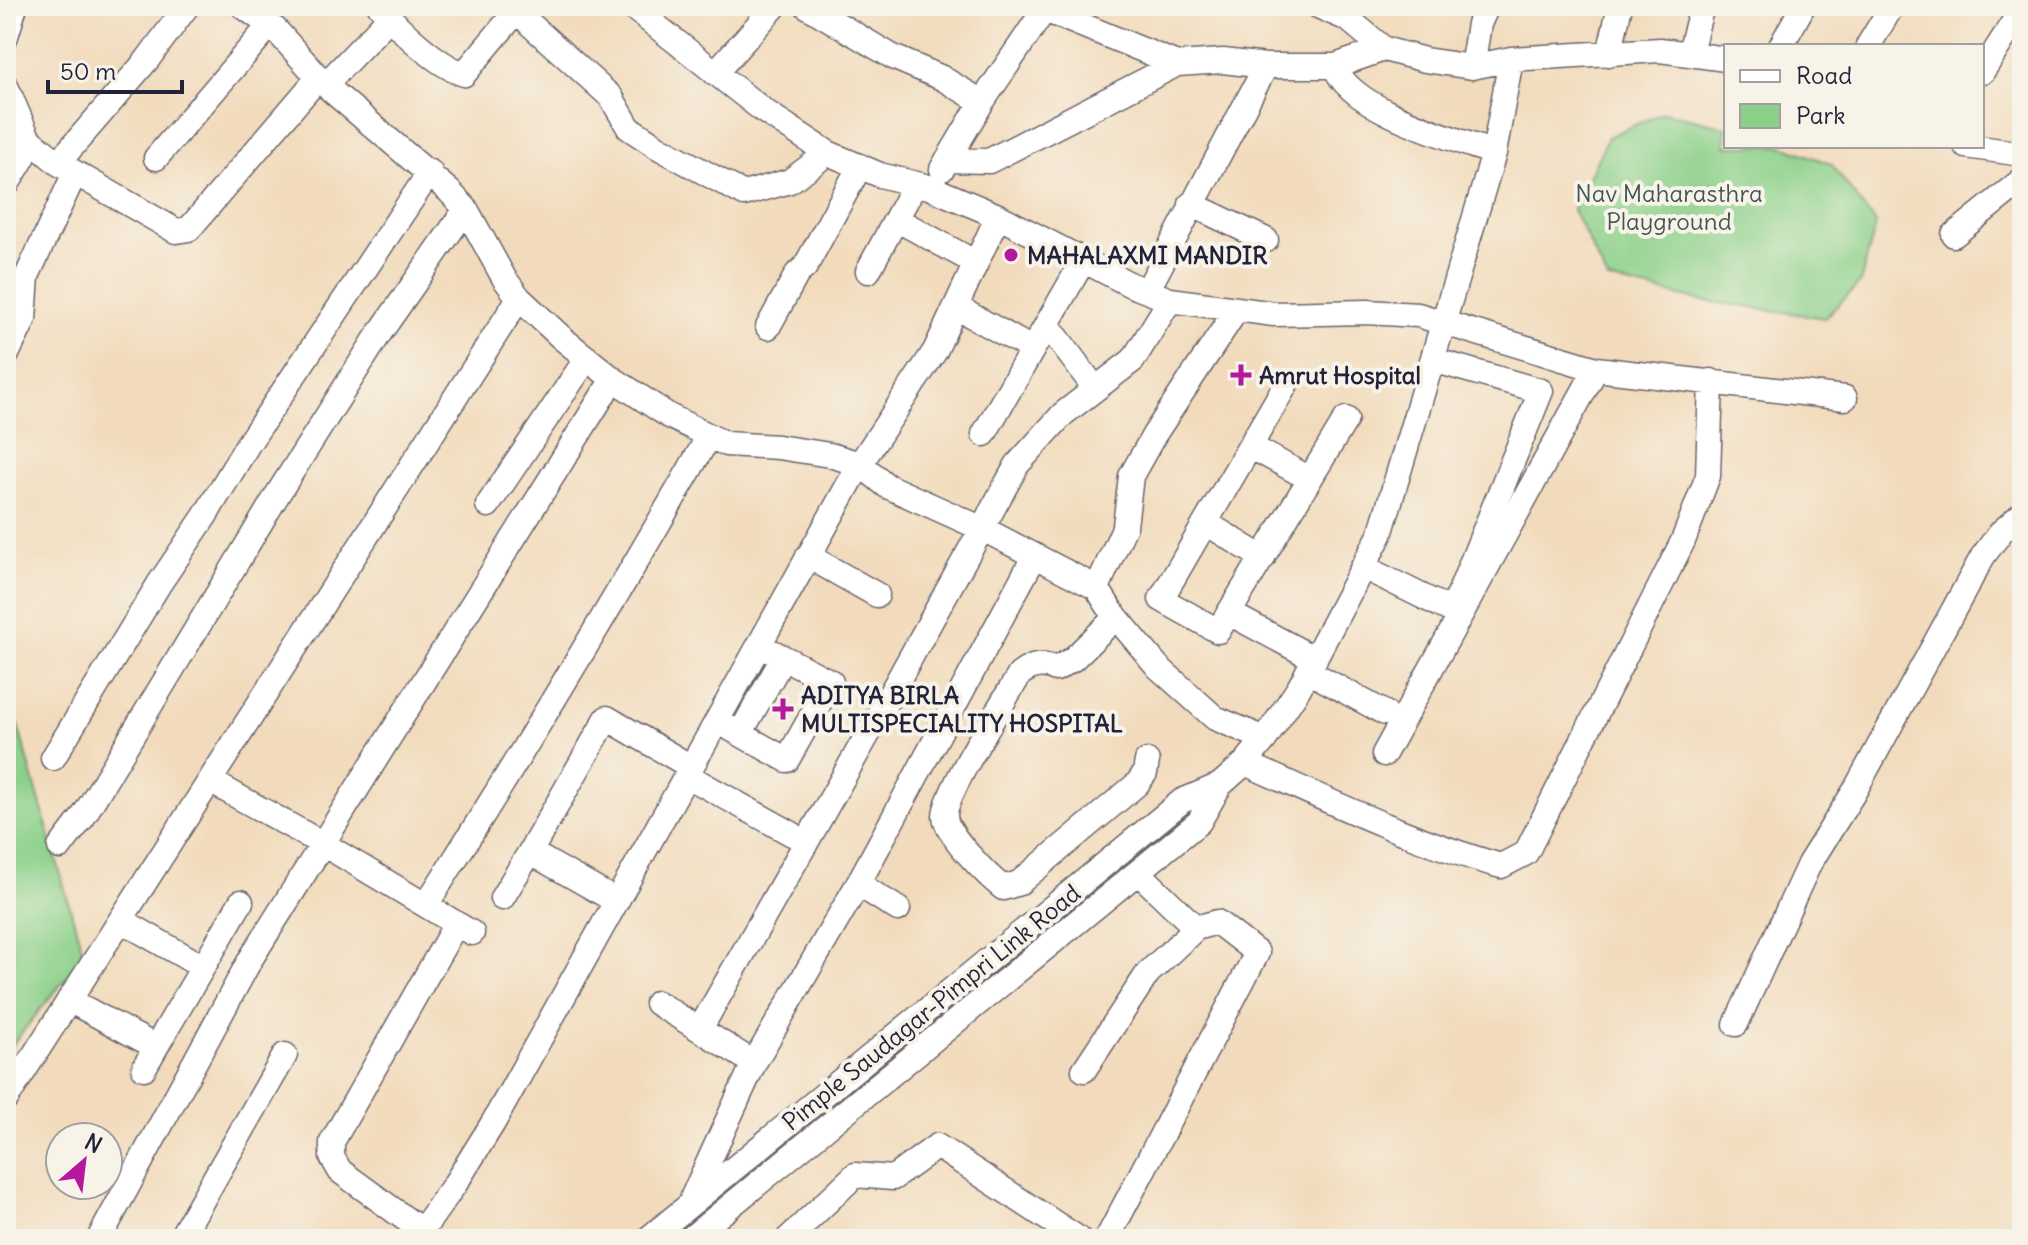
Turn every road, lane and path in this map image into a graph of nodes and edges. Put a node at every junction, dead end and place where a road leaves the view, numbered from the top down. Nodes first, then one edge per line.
1 (15, 6) edge
2 (187, 6) edge
3 (243, 6) edge
4 (631, 6) edge
5 (775, 6) edge
6 (807, 6) edge
7 (1320, 6) edge
8 (1487, 6) edge
9 (1620, 6) edge
10 (1702, 6) edge
11 (1803, 6) edge
12 (1892, 6) edge
13 (517, 7) edge
14 (1046, 8) edge
15 (2022, 9) edge
16 (384, 12) edge
17 (270, 25) junction
18 (6, 36) edge
19 (1782, 44) edge
20 (1869, 44) edge
21 (1384, 49) junction
22 (1690, 52) junction
23 (1609, 54) junction
24 (1511, 59) junction
25 (1724, 59) edge
26 (1177, 64) junction
27 (1266, 66) junction
28 (1335, 66) junction
29 (1472, 67) junction
30 (1984, 69) edge
31 (715, 73) junction
32 (322, 82) junction
33 (6, 86) edge
34 (982, 102) junction
35 (28, 138) junction
36 (1980, 148) edge
37 (828, 153) junction
38 (1494, 153) junction
39 (2022, 154) edge
40 (156, 158) dead end
41 (947, 160) junction
42 (860, 166) junction
43 (66, 168) junction
44 (430, 172) junction
45 (2022, 180) edge
46 (6, 186) edge
47 (922, 186) junction
48 (1191, 204) junction
49 (466, 209) junction
50 (998, 216) junction
51 (896, 219) junction
52 (1954, 235) dead end
53 (1266, 240) dead end
54 (1083, 261) junction
55 (976, 263) junction
56 (868, 271) dead end
57 (1158, 295) junction
58 (519, 298) junction
59 (956, 307) junction
60 (1237, 309) junction
61 (1443, 323) junction
62 (1047, 324) junction
63 (768, 327) dead end
64 (1032, 349) junction
65 (6, 356) edge
66 (587, 358) junction
67 (1433, 360) junction
68 (1596, 369) junction
69 (613, 379) junction
70 (1711, 381) junction
71 (1285, 386) dead end
72 (1094, 387) junction
73 (1845, 398) dead end
74 (1346, 419) dead end
75 (984, 434) dead end
76 (709, 436) junction
77 (1250, 446) junction
78 (860, 464) junction
79 (1310, 479) junction
80 (488, 505) dead end
81 (2022, 514) edge
82 (1206, 523) junction
83 (983, 529) junction
84 (808, 556) junction
85 (1034, 557) junction
86 (1263, 558) junction
87 (1365, 568) junction
88 (1097, 588) junction
89 (877, 595) dead end
90 (1229, 613) junction
91 (1116, 617) junction
92 (759, 645) junction
93 (783, 658) junction
94 (1312, 665) junction
95 (1385, 713) dead end
96 (717, 721) junction
97 (740, 734) junction
98 (1265, 739) junction
99 (1384, 754) dead end
100 (53, 758) dead end
101 (1147, 761) dead end
102 (1245, 763) junction
103 (689, 771) junction
104 (210, 781) junction
105 (1220, 785) junction
106 (792, 834) dead end
107 (323, 844) junction
108 (60, 847) dead end
109 (530, 852) junction
110 (1138, 872) junction
111 (858, 884) junction
112 (502, 898) dead end
113 (616, 901) junction
114 (241, 902) dead end
115 (426, 905) junction
116 (898, 909) dead end
117 (121, 920) junction
118 (1196, 928) junction
119 (203, 967) junction
120 (69, 1000) junction
121 (657, 1003) dead end
122 (1736, 1024) dead end
123 (700, 1029) junction
124 (285, 1055) dead end
125 (754, 1063) junction
126 (1084, 1070) dead end
127 (6, 1099) edge
128 (688, 1207) junction
129 (419, 1235) edge
130 (695, 1236) edge
131 (99, 1239) edge
132 (180, 1239) edge
133 (648, 1239) edge
134 (788, 1239) edge
135 (1079, 1239) edge
136 (1107, 1239) edge

1 - 18 street
2 - 43 street
3 - 17 street
4 - 31 street
5 - 31 street
6 - 34 street
7 - 21 street
8 - 29 street
9 - 23 street
10 - 22 street
11 - 19 street
12 - 20 street
13 - 16 street
13 - 37 street
14 - 26 street
14 - 34 street
15 - 30 street
16 - 32 street
17 - 32 street
17 - 40 street
21 - 28 street
21 - 29 street
22 - 23 street
22 - 25 street
23 - 24 street
24 - 29 street
24 - 38 street, Pimple Saudagar-Pimpri Link Road
26 - 27 street
26 - 41 street
27 - 28 street
27 - 48 street
28 - 38 street
31 - 37 street
32 - 43 street
32 - 44 street
33 - 35 street
34 - 41 street
35 - 43 street
35 - 46 street
36 - 39 street
37 - 42 street
38 - 61 street, Pimple Saudagar-Pimpri Link Road
41 - 47 street
42 - 47 street
42 - 63 street
43 - 65 street
44 - 49 street
44 - 100 street
45 - 52 street
47 - 50 street
47 - 51 street
48 - 53 street
48 - 57 street
49 - 58 street
49 - 108 street
50 - 54 street
50 - 55 street
51 - 55 street
51 - 56 street
54 - 57 street
54 - 62 street
55 - 59 street
57 - 60 street
57 - 72 street
58 - 66 street
58 - 104 street
59 - 64 street
59 - 78 street
60 - 61 street
60 - 88 street
61 - 67 street, Pimple Saudagar-Pimpri Link Road
61 - 68 street
62 - 64 street
62 - 72 street
64 - 75 street
66 - 69 street
66 - 80 street
67 - 87 street, Pimple Saudagar-Pimpri Link Road
67 - 87 street
68 - 70 street
68 - 99 street
69 - 76 street
69 - 107 street
70 - 73 street
70 - 102 street
71 - 77 street
72 - 83 street
74 - 79 street
76 - 78 street
76 - 115 street
77 - 79 street
77 - 82 street
78 - 83 street
78 - 84 street
79 - 86 street
81 - 122 street
82 - 86 street
82 - 90 street
83 - 85 street
83 - 123 street
84 - 89 street
84 - 92 street
85 - 88 street
85 - 111 street
86 - 90 street
87 - 94 street, Pimple Saudagar-Pimpri Link Road
88 - 91 street
90 - 94 street
91 - 98 street
91 - 101 street
92 - 93 street
92 - 96 street
93 - 97 street
93 - 97 street
94 - 95 street
94 - 98 street, Pimple Saudagar-Pimpri Link Road
96 - 97 street
96 - 103 street
98 - 102 street, Pimple Saudagar-Pimpri Link Road
102 - 105 street, Pimple Saudagar-Pimpri Link Road
103 - 106 street
103 - 109 street
103 - 113 street
104 - 107 street
104 - 117 street
105 - 110 street, Pimple Saudagar-Pimpri Link Road
105 - 128 street, Pimple Saudagar-Pimpri Link Road
107 - 115 street
107 - 131 street
109 - 112 street
109 - 113 street
110 - 118 street
110 - 130 street, Pimple Saudagar-Pimpri Link Road
111 - 116 street
111 - 125 street
113 - 129 street
114 - 119 street
115 - 129 street
117 - 119 street
117 - 120 street
118 - 126 street
118 - 136 street
119 - 120 street
120 - 127 street
121 - 123 street
123 - 125 street
124 - 132 street
125 - 128 street
128 - 130 street
128 - 133 street, Pimple Saudagar-Pimpri Link Road
134 - 135 street

